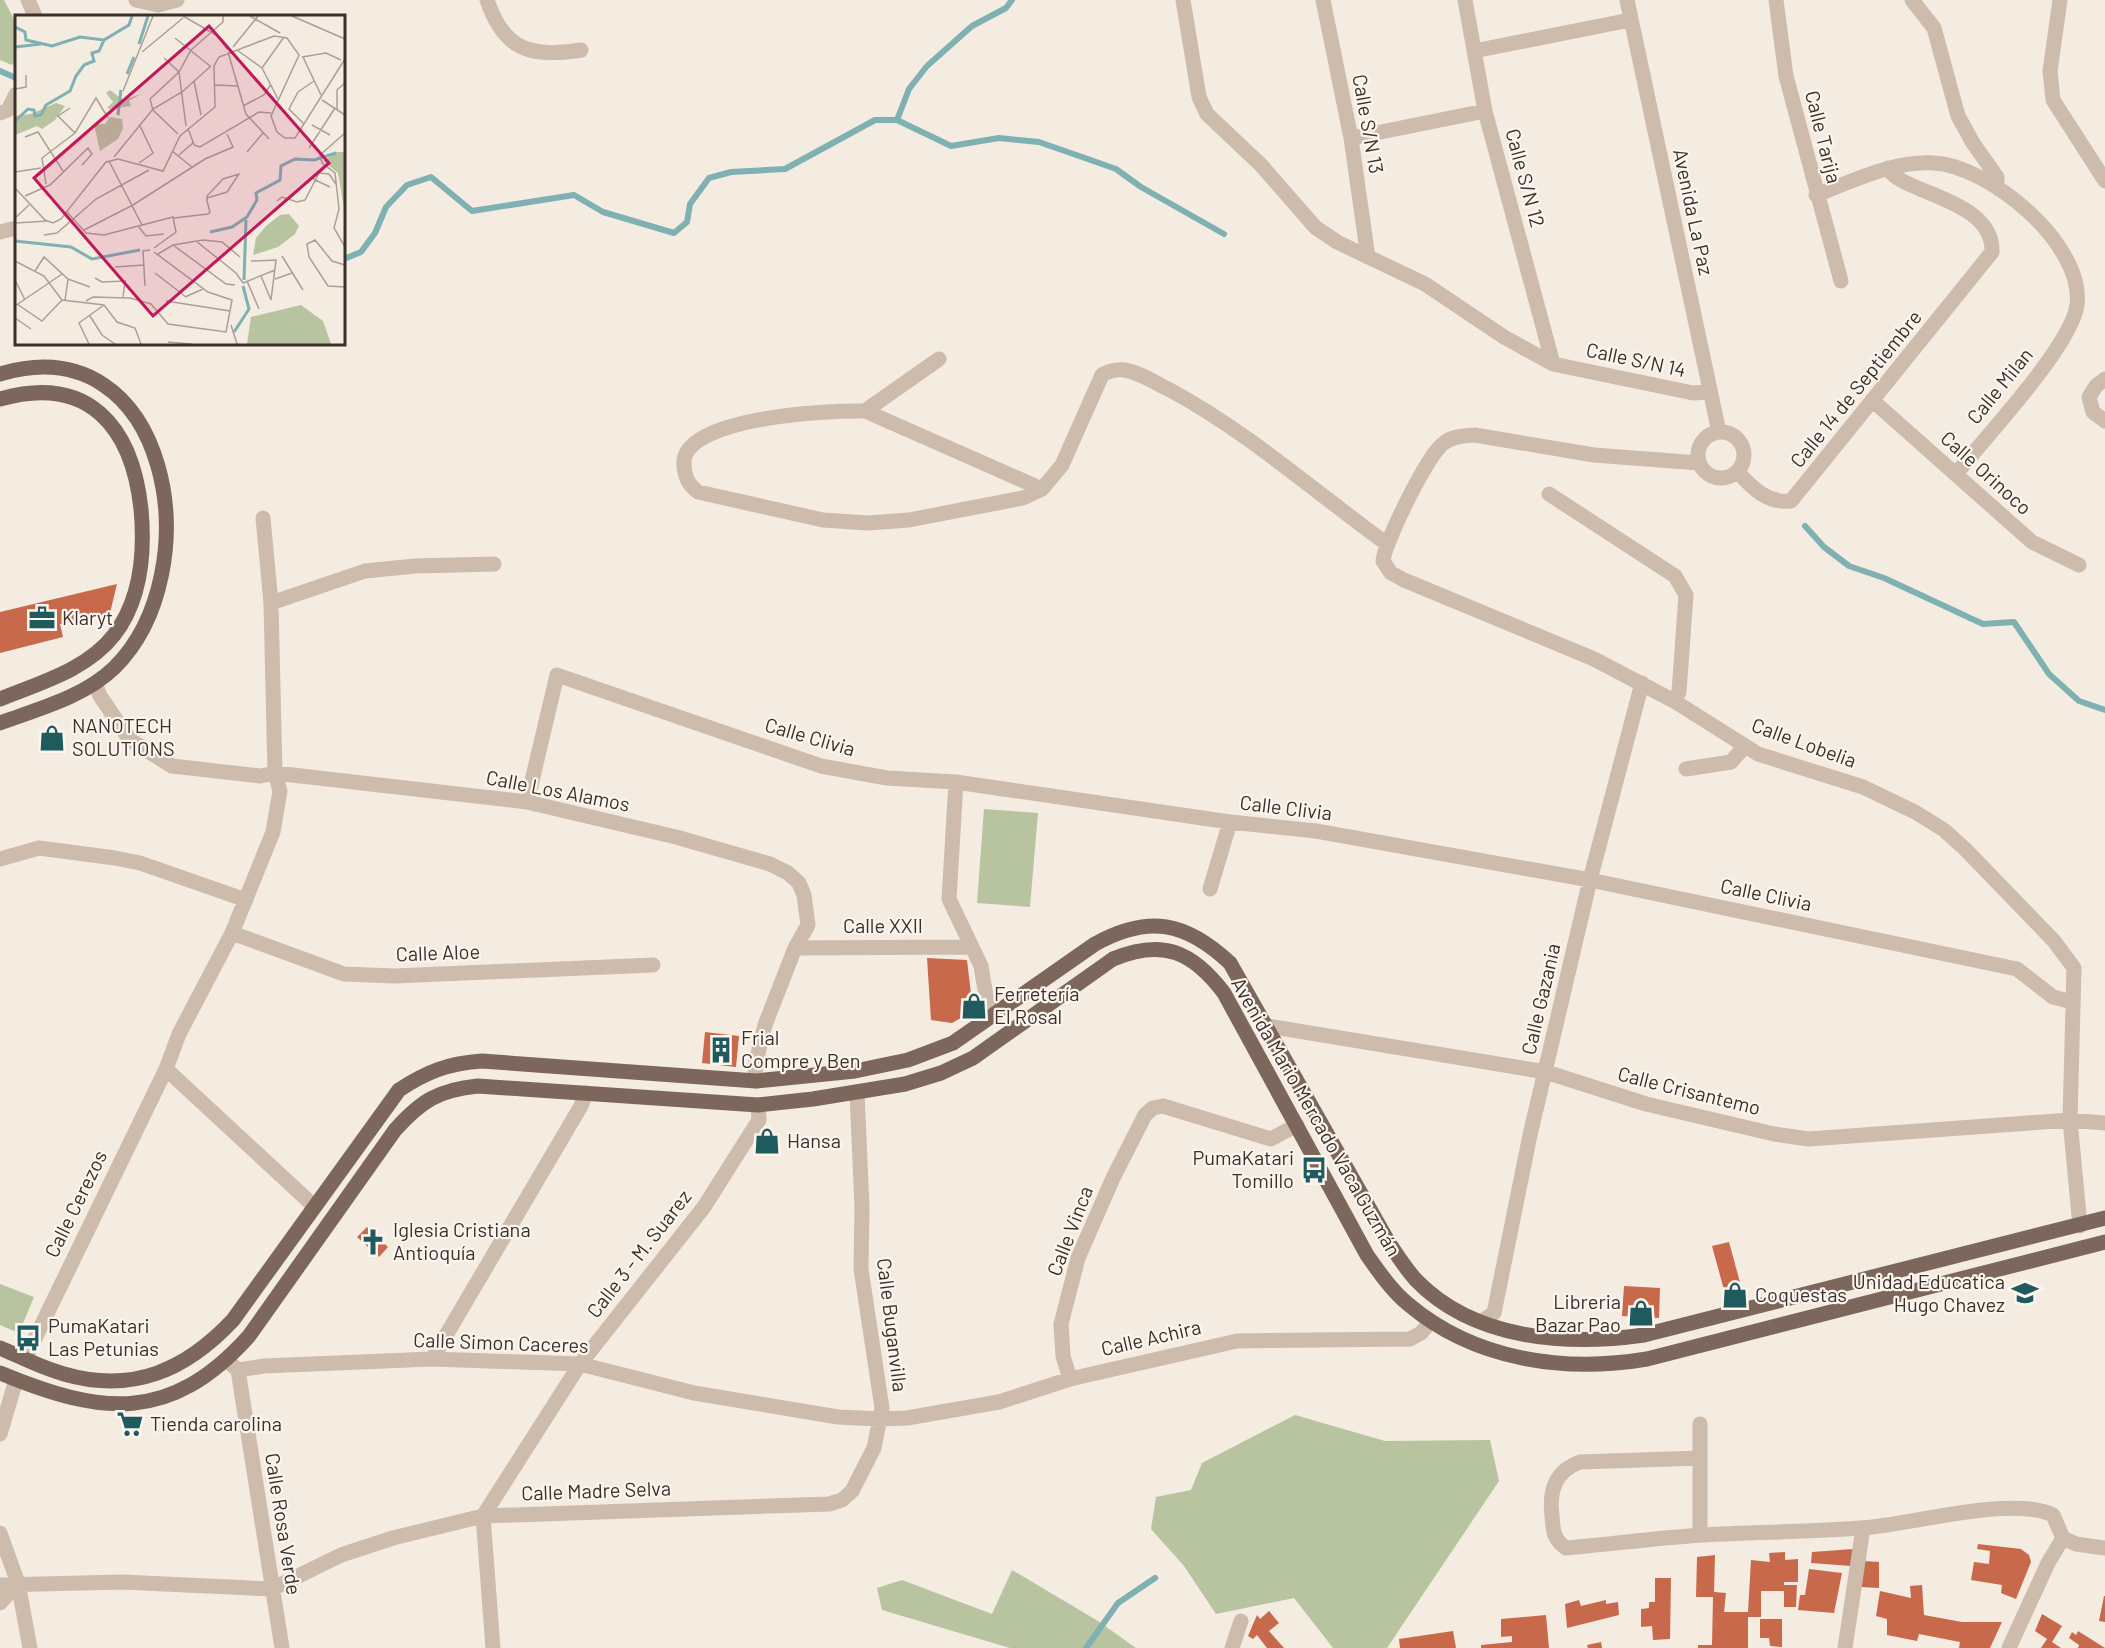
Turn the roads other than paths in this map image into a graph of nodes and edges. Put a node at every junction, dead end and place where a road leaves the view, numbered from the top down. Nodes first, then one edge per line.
1 (28, 0) edge
2 (136, 0) edge
3 (177, 0) edge
4 (487, 0) edge
5 (1183, 0) edge
6 (1323, 0) edge
7 (1465, 0) edge
8 (1627, 0) edge
9 (1776, 0) edge
10 (1911, 0) edge
11 (2060, 0) edge
12 (35, 15) edge
13 (1630, 20) junction
14 (581, 50) dead end
15 (1474, 51) junction
16 (15, 96) edge
17 (1485, 111) junction
18 (0, 113) edge
19 (1351, 138) junction
20 (1888, 168) junction
21 (2105, 181) edge
22 (1997, 185) junction
23 (1816, 195) junction
24 (15, 228) edge
25 (0, 232) edge
26 (1368, 257) junction
27 (1841, 281) dead end
28 (939, 359) dead end
29 (1553, 364) junction
30 (0, 375) edge
31 (2105, 379) edge
32 (1710, 392) junction
33 (0, 399) edge
34 (1872, 400) junction
35 (865, 411) junction
36 (2105, 421) edge
37 (1719, 432) junction
38 (1699, 463) junction
39 (1738, 472) junction
40 (1956, 474) junction
41 (1042, 489) junction
42 (1549, 494) dead end
43 (263, 518) dead end
44 (1387, 544) junction
45 (494, 564) dead end
46 (2079, 565) dead end
47 (271, 603) junction
48 (84, 662) junction
49 (95, 683) junction
50 (1642, 683) junction
51 (0, 699) edge
52 (1674, 701) junction
53 (0, 723) edge
54 (1745, 746) junction
55 (1686, 769) dead end
56 (275, 774) junction
57 (956, 782) junction
58 (527, 802) junction
59 (1230, 822) junction
60 (0, 859) edge
61 (1590, 880) junction
62 (1210, 889) dead end
63 (246, 900) junction
64 (232, 933) junction
65 (971, 947) junction
66 (795, 948) junction
67 (653, 965) dead end
68 (2072, 1002) junction
69 (996, 1015) junction
70 (1268, 1026) junction
71 (1248, 1036) junction
72 (166, 1069) junction
73 (586, 1070) junction
74 (855, 1071) junction
75 (1546, 1072) junction
76 (756, 1081) junction
77 (857, 1092) junction
78 (585, 1093) junction
79 (758, 1105) junction
80 (2070, 1120) junction
81 (2105, 1123) edge
82 (1297, 1125) junction
83 (315, 1207) junction
84 (2105, 1218) edge
85 (333, 1219) junction
86 (2079, 1226) junction
87 (2105, 1242) edge
88 (2085, 1247) junction
89 (1482, 1321) junction
90 (1430, 1322) junction
91 (1474, 1343) junction
92 (211, 1344) junction
93 (0, 1348) edge
94 (25, 1359) junction
95 (432, 1359) junction
96 (580, 1364) junction
97 (232, 1365) junction
98 (0, 1373) edge
99 (1070, 1379) junction
100 (16, 1380) junction
101 (879, 1419) junction
102 (1700, 1425) dead end
103 (0, 1434) edge
104 (1700, 1458) junction
105 (483, 1516) junction
106 (1863, 1528) junction
107 (0, 1533) edge
108 (1700, 1535) junction
109 (2063, 1538) junction
110 (2105, 1548) edge
111 (18, 1583) junction
112 (0, 1585) edge
113 (272, 1589) junction
114 (0, 1603) edge
115 (1241, 1621) dead end
116 (30, 1648) edge
117 (282, 1648) edge
118 (493, 1648) edge
119 (1232, 1648) edge
120 (1845, 1648) edge
121 (2009, 1648) edge

1 - 12 street
2 - 3 street
4 - 14 street
5 - 26 street, Calle S/N 14
6 - 19 street, Calle S/N 13
7 - 15 street, Calle S/N 12
8 - 13 street, Avenida La Paz
9 - 23 street, Calle Tarija
10 - 22 street
11 - 21 street
13 - 15 street
13 - 32 street, Avenida La Paz
15 - 17 street, Calle S/N 12
16 - 18 street
17 - 19 street
17 - 29 street, Calle S/N 12
19 - 26 street, Calle S/N 13
20 - 22 street
20 - 23 street
20 - 34 street, Calle 14 de Septiembre
22 - 40 street, Calle Milan
23 - 27 street, Calle Tarija
24 - 25 street
26 - 29 street, Calle S/N 14
28 - 35 street
29 - 32 street, Calle S/N 14
30 - 49 main road
31 - 36 street
32 - 37 street, Avenida La Paz
33 - 48 main road
34 - 39 street, Calle 14 de Septiembre
34 - 40 street, Calle Orinoco
35 - 41 street
35 - 41 street
37 - 38 street
37 - 39 street
38 - 39 street
38 - 44 street
40 - 46 street, Calle Orinoco
41 - 44 street
42 - 52 street
43 - 47 street, Calle Cerezos
44 - 50 street, Calle Lobelia
45 - 47 street
47 - 56 street, Calle Cerezos
48 - 49 main road
48 - 51 main road
49 - 53 main road
49 - 56 street, Calle Los Alamos
50 - 52 street, Calle Lobelia
50 - 61 street, Calle Gazania
52 - 54 street, Calle Lobelia
54 - 55 street
54 - 68 street, Calle Lobelia
56 - 58 street, Calle Los Alamos
56 - 63 street, Calle Cerezos
57 - 58 street, Calle Clivia
57 - 59 street, Calle Clivia
57 - 65 street
58 - 66 street, Calle Los Alamos
59 - 61 street, Calle Clivia
59 - 62 street
60 - 63 street
61 - 68 street, Calle Clivia
61 - 75 street, Calle Gazania
63 - 64 street, Calle Cerezos
64 - 67 street, Calle Aloe
64 - 72 street, Calle Cerezos
65 - 66 street, Calle XXII
65 - 69 street
66 - 76 street, Calle Los Alamos
68 - 80 street, Calle Lobelia
69 - 70 main road, Avenida Mario Mercado Vaca Guzmán
69 - 74 main road, Avenida Mario Mercado Vaca Guzmán
70 - 71 main road
70 - 75 street, Calle Crisantemo
70 - 89 main road, Avenida Mario Mercado Vaca Guzmán
71 - 77 main road, Avenida Mario Mercado Vaca Guzmán
71 - 82 main road, Avenida Mario Mercado Vaca Guzmán
72 - 83 street
72 - 94 street, Calle Cerezos
73 - 76 main road, Avenida Mario Mercado Vaca Guzmán
73 - 78 main road
73 - 83 main road, Avenida Mario Mercado Vaca Guzmán
74 - 76 main road, Avenida Mario Mercado Vaca Guzmán
74 - 77 main road
75 - 80 street, Calle Crisantemo
75 - 89 street, Calle Gazania
76 - 79 main road
77 - 79 main road, Avenida Mario Mercado Vaca Guzmán
77 - 101 street, Calle Buganvilla
78 - 79 main road, Avenida Mario Mercado Vaca Guzmán
78 - 85 main road, Avenida Mario Mercado Vaca Guzmán
78 - 95 street
79 - 96 street, Calle 3 - M. Suarez
80 - 81 street, Calle Crisantemo
80 - 86 street, Calle Lobelia
82 - 90 main road, Avenida Mario Mercado Vaca Guzmán
82 - 99 street, Calle Vinca
83 - 85 main road
83 - 92 main road, Avenida Mario Mercado Vaca Guzmán
84 - 86 main road, Avenida Mario Mercado Vaca Guzmán
85 - 97 main road, Avenida Mario Mercado Vaca Guzmán
86 - 88 main road
86 - 89 main road, Avenida Mario Mercado Vaca Guzmán
87 - 88 main road, Avenida Mario Mercado Vaca Guzmán
88 - 91 main road, Avenida Mario Mercado Vaca Guzmán
89 - 91 main road
90 - 91 main road, Avenida Mario Mercado Vaca Guzmán
90 - 99 street, Calle Achira
92 - 94 main road, Avenida Mario Mercado Vaca Guzmán
92 - 97 main road
93 - 94 main road, Avenida Mario Mercado Vaca Guzmán
94 - 100 main road
95 - 96 street, Calle Simon Caceres
95 - 97 street, Calle Simon Caceres
96 - 101 street, Calle Simon Caceres
96 - 105 street, Calle 3 - M. Suarez
97 - 100 main road, Avenida Mario Mercado Vaca Guzmán
97 - 113 street, Calle Rosa Verde
98 - 100 main road, Avenida Mario Mercado Vaca Guzmán
99 - 101 street, Calle Achira
100 - 103 street
101 - 105 street, Calle Madre Selva
102 - 104 street
104 - 108 street
104 - 108 street
105 - 113 street, Calle Madre Selva
105 - 118 street
106 - 108 street
106 - 109 street
106 - 120 street
107 - 111 street
109 - 110 street
109 - 121 street
111 - 112 street
111 - 113 street
111 - 114 street
111 - 116 street
113 - 117 street, Calle Rosa Verde
115 - 119 street

